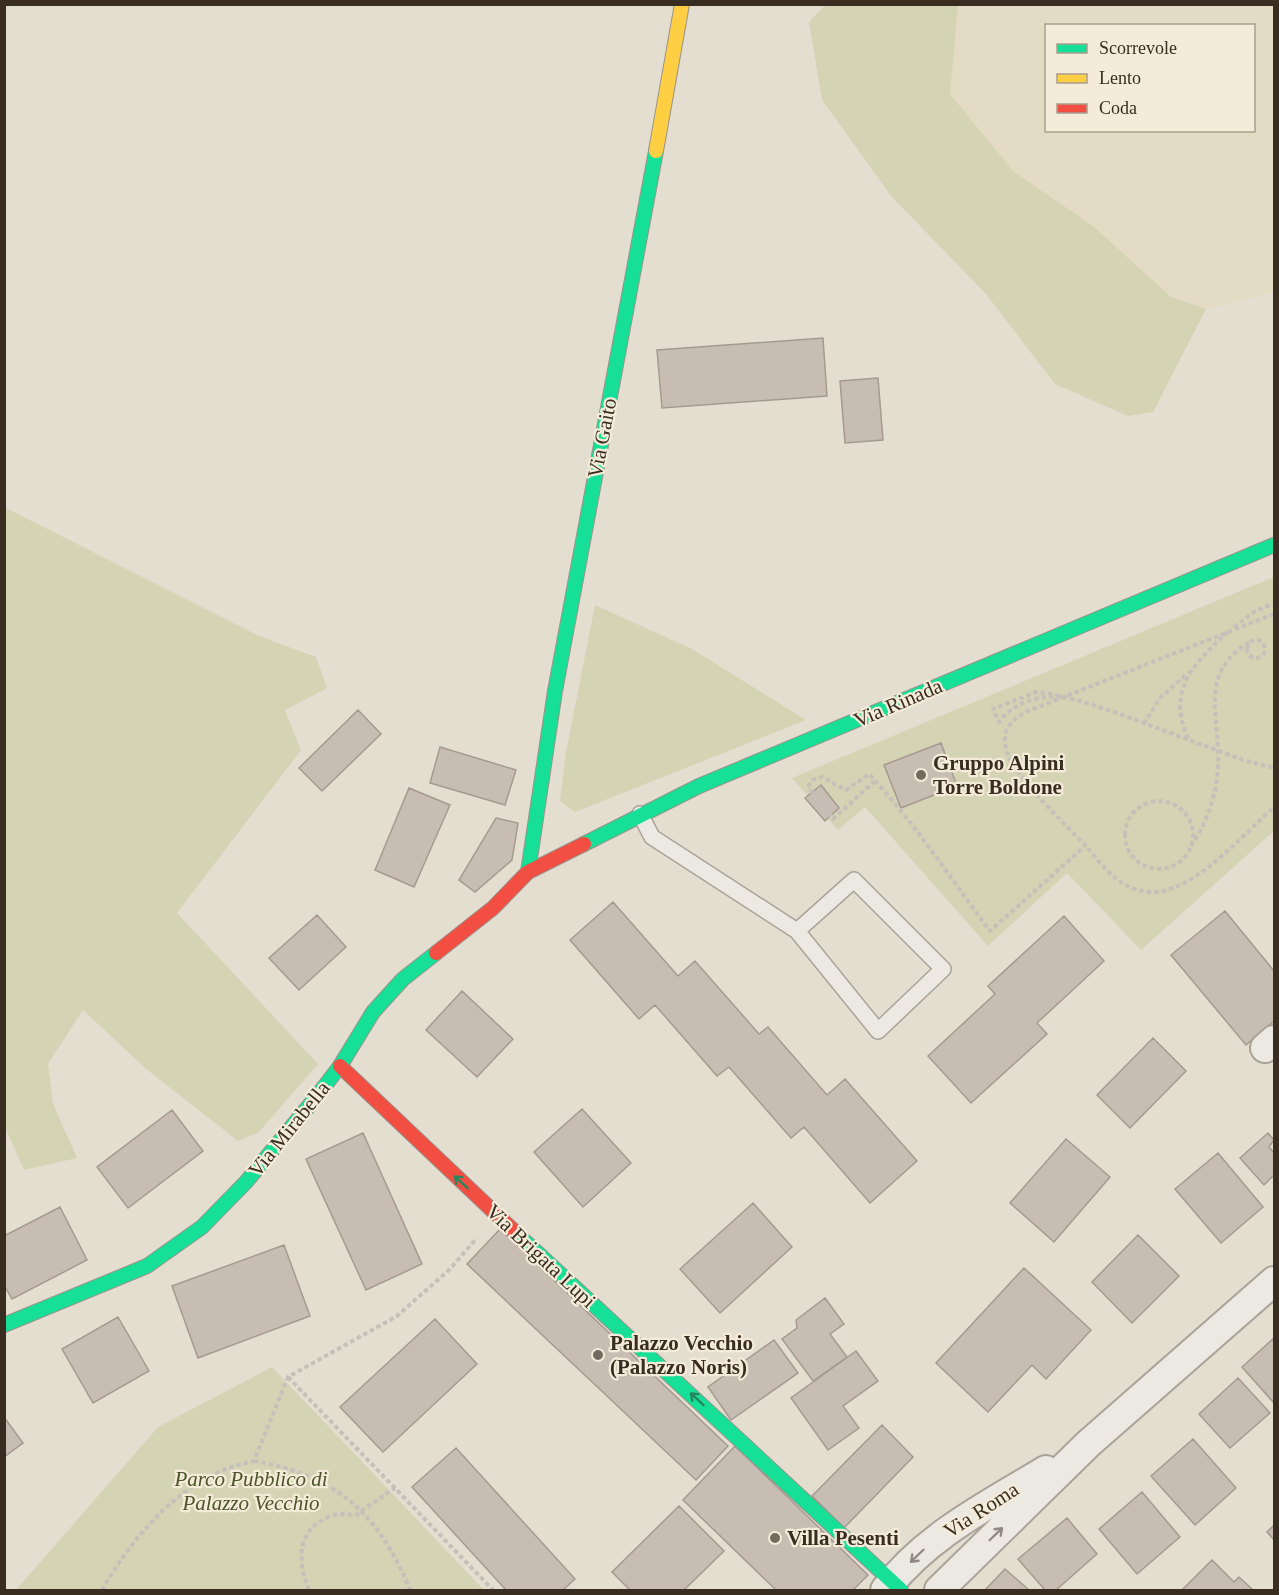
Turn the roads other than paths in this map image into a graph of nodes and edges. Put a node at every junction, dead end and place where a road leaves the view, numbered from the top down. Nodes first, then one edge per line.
1 (682, 4) edge
2 (1275, 545) edge
3 (640, 814) junction
4 (528, 872) junction
5 (797, 931) junction
6 (340, 1066) junction
7 (1275, 1281) edge
8 (4, 1325) edge
9 (1088, 1444) junction
10 (892, 1588) edge
11 (939, 1590) edge

1 - 4 street, Via Gaito
2 - 3 street, Via Rinada
3 - 4 street, Via Rinada
3 - 5 lane
4 - 6 street, Via Mirabella
5 - 5 lane
6 - 8 street, Via Mirabella
10 -> 6 street, Via Brigata Lupi
7 - 9 street, Via Roma
9 -> 10 street, Via Roma
11 -> 9 street, Via Roma

